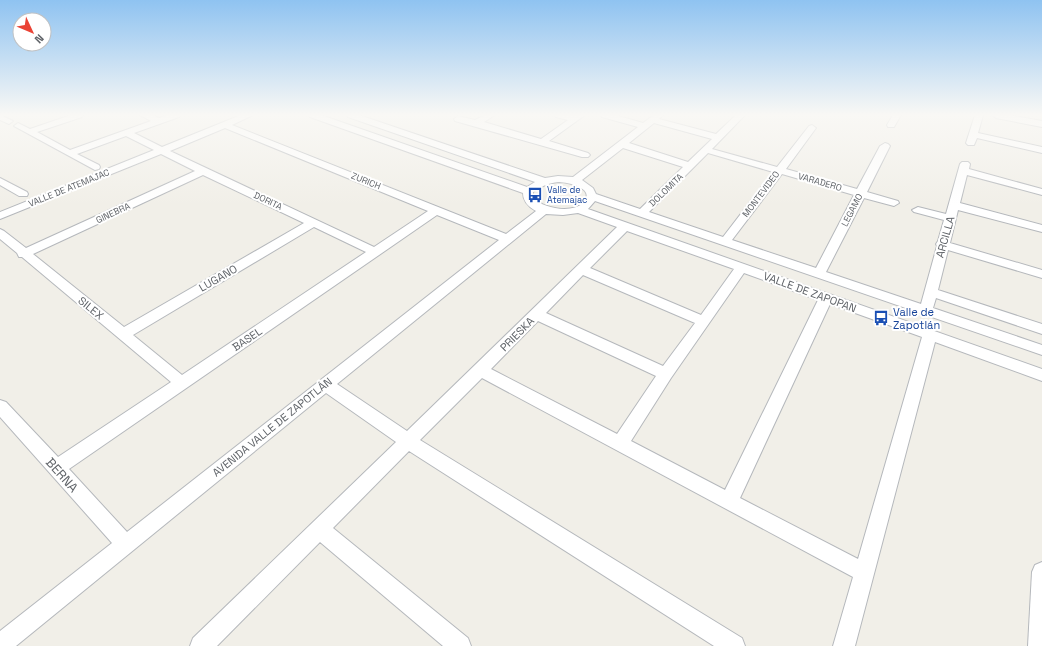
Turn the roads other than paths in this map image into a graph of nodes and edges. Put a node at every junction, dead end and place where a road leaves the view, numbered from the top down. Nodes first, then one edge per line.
1 (55, 145) edge
2 (91, 145) edge
3 (151, 145) edge
4 (173, 145) edge
5 (275, 145) edge
6 (399, 145) edge
7 (438, 145) edge
8 (552, 145) edge
9 (621, 145) edge
10 (626, 145) edge
11 (712, 145) edge
12 (799, 145) edge
13 (1011, 145) edge
14 (885, 146) dead end
15 (161, 150) junction
16 (707, 150) junction
17 (1042, 150) edge
18 (70, 153) junction
19 (585, 155) dead end
20 (691, 166) junction
21 (95, 167) dead end
22 (779, 170) junction
23 (203, 171) junction
24 (0, 181) edge
25 (543, 181) junction
26 (575, 181) junction
27 (528, 191) junction
28 (1042, 192) edge
29 (861, 193) junction
30 (23, 194) dead end
31 (591, 196) junction
32 (894, 203) dead end
33 (954, 205) junction
34 (438, 210) junction
35 (544, 210) junction
36 (578, 210) junction
37 (918, 210) dead end
38 (642, 213) junction
39 (0, 216) edge
40 (950, 218) junction
41 (314, 222) junction
42 (625, 226) junction
43 (1042, 229) edge
44 (0, 233) edge
45 (507, 239) junction
46 (725, 242) junction
47 (942, 244) junction
48 (376, 252) junction
49 (23, 254) junction
50 (742, 267) junction
51 (581, 269) junction
52 (819, 274) junction
53 (1042, 274) edge
54 (930, 292) junction
55 (826, 298) junction
56 (926, 310) junction
57 (536, 314) junction
58 (703, 321) junction
59 (1042, 329) edge
60 (123, 334) junction
61 (930, 334) junction
62 (1042, 350) edge
63 (480, 370) junction
64 (666, 374) junction
65 (1042, 375) edge
66 (182, 383) junction
67 (325, 384) junction
68 (0, 406) edge
69 (408, 441) junction
70 (620, 444) junction
71 (56, 468) junction
72 (729, 502) junction
73 (319, 529) junction
74 (125, 544) junction
75 (863, 572) junction
76 (1042, 572) edge
77 (0, 645) edge
78 (202, 646) edge
79 (460, 646) edge
80 (734, 646) edge
81 (844, 646) edge
82 (1039, 646) edge

1 - 18 street
2 - 18 street
3 - 15 street, DORITA
4 - 15 street, VALLE DE ATEMAJAC
5 - 34 street, ZURICH
6 - 27 street
7 - 25 street
8 - 19 street
9 - 26 street
10 - 20 street
11 - 16 street, DOLOMITA
12 - 22 street, MONTEVIDEO
13 - 17 street
14 - 29 street, LEGAMO
15 - 23 street, DORITA
15 - 39 street, VALLE DE ATEMAJAC
16 - 20 street, DOLOMITA
16 - 22 street, VARADERO
18 - 21 street
20 - 38 street, DOLOMITA
22 - 29 street, VARADERO
22 - 46 street, MONTEVIDEO
23 - 41 street, DORITA
23 - 49 street, GINEBRA
24 - 30 street
25 - 26 street
25 - 27 street
26 - 31 street
27 - 35 street
28 - 33 street, ARCILLA
29 - 32 street, VARADERO
29 - 52 street, LEGAMO
31 - 36 street
31 - 38 street, VALLE DE ZAPOPAN
33 - 40 street, ARCILLA
33 - 43 street
34 - 45 street, ZURICH
34 - 48 street, BASEL
35 - 36 street
35 - 45 street, AVENIDA VALLE DE ZAPOTLÁN
36 - 42 street, VALLE DE ZAPOPAN
37 - 40 street
38 - 46 street, VALLE DE ZAPOPAN
40 - 47 street, ARCILLA
41 - 48 street, DORITA
41 - 60 street, LUGANO
42 - 50 street, VALLE DE ZAPOPAN
42 - 51 street, PRIESKA
44 - 49 street, SILEX
45 - 67 street, AVENIDA VALLE DE ZAPOTLÁN
46 - 52 street, VALLE DE ZAPOPAN
47 - 53 street
47 - 54 street, ARCILLA
48 - 66 street, BASEL
49 - 60 street, SILEX
50 - 55 street, VALLE DE ZAPOPAN
50 - 58 street
51 - 57 street, PRIESKA
51 - 58 street
52 - 56 street, VALLE DE ZAPOPAN
54 - 56 street, ARCILLA
54 - 59 street
55 - 61 street, VALLE DE ZAPOPAN
55 - 72 street
56 - 62 street, VALLE DE ZAPOPAN
57 - 63 street, PRIESKA
57 - 64 street
58 - 64 street
60 - 66 street, SILEX
61 - 65 street, VALLE DE ZAPOPAN
61 - 75 street
63 - 69 street, PRIESKA
63 - 70 street
64 - 70 street
66 - 71 street, BASEL
67 - 69 street
67 - 74 street, AVENIDA VALLE DE ZAPOTLÁN
68 - 71 street, BERNA
69 - 73 street, PRIESKA
69 - 80 street
70 - 72 street
71 - 74 street, BERNA
72 - 75 street
73 - 78 street, PRIESKA
73 - 79 street
74 - 77 street, AVENIDA VALLE DE ZAPOTLÁN
75 - 81 street
76 - 82 street

